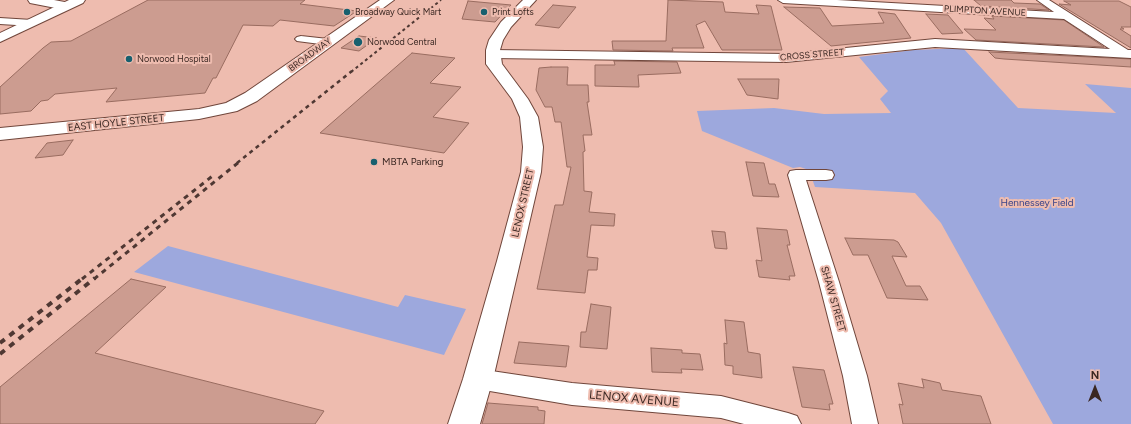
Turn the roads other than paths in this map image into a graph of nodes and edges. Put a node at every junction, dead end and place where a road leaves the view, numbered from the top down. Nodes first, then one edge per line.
1 (34, 0) edge
2 (79, 0) edge
3 (388, 0) edge
4 (530, 0) edge
5 (784, 0) edge
6 (1042, 0) edge
7 (66, 6) junction
8 (1067, 16) junction
9 (0, 21) edge
10 (32, 23) junction
11 (0, 38) edge
12 (302, 39) dead end
13 (328, 42) junction
14 (1128, 53) edge
15 (493, 54) junction
16 (231, 107) joint
17 (0, 134) edge
18 (826, 175) dead end
19 (478, 379) junction
20 (464, 424) edge
21 (788, 424) edge
22 (865, 424) edge

1 - 7 street
2 - 7 street
3 - 13 street, BROADWAY
4 - 15 street
5 - 8 street, PLIMPTON AVENUE
6 - 8 street
7 - 10 street
8 - 14 street
9 - 10 street
10 - 11 street
12 - 13 street
13 - 16 street, BROADWAY
14 - 15 street, CROSS STREET
15 - 19 street, LENOX STREET
16 - 17 street, EAST HOYLE STREET
18 - 22 street, SHAW STREET
19 - 20 street, LENOX STREET
19 - 21 street, LENOX AVENUE

